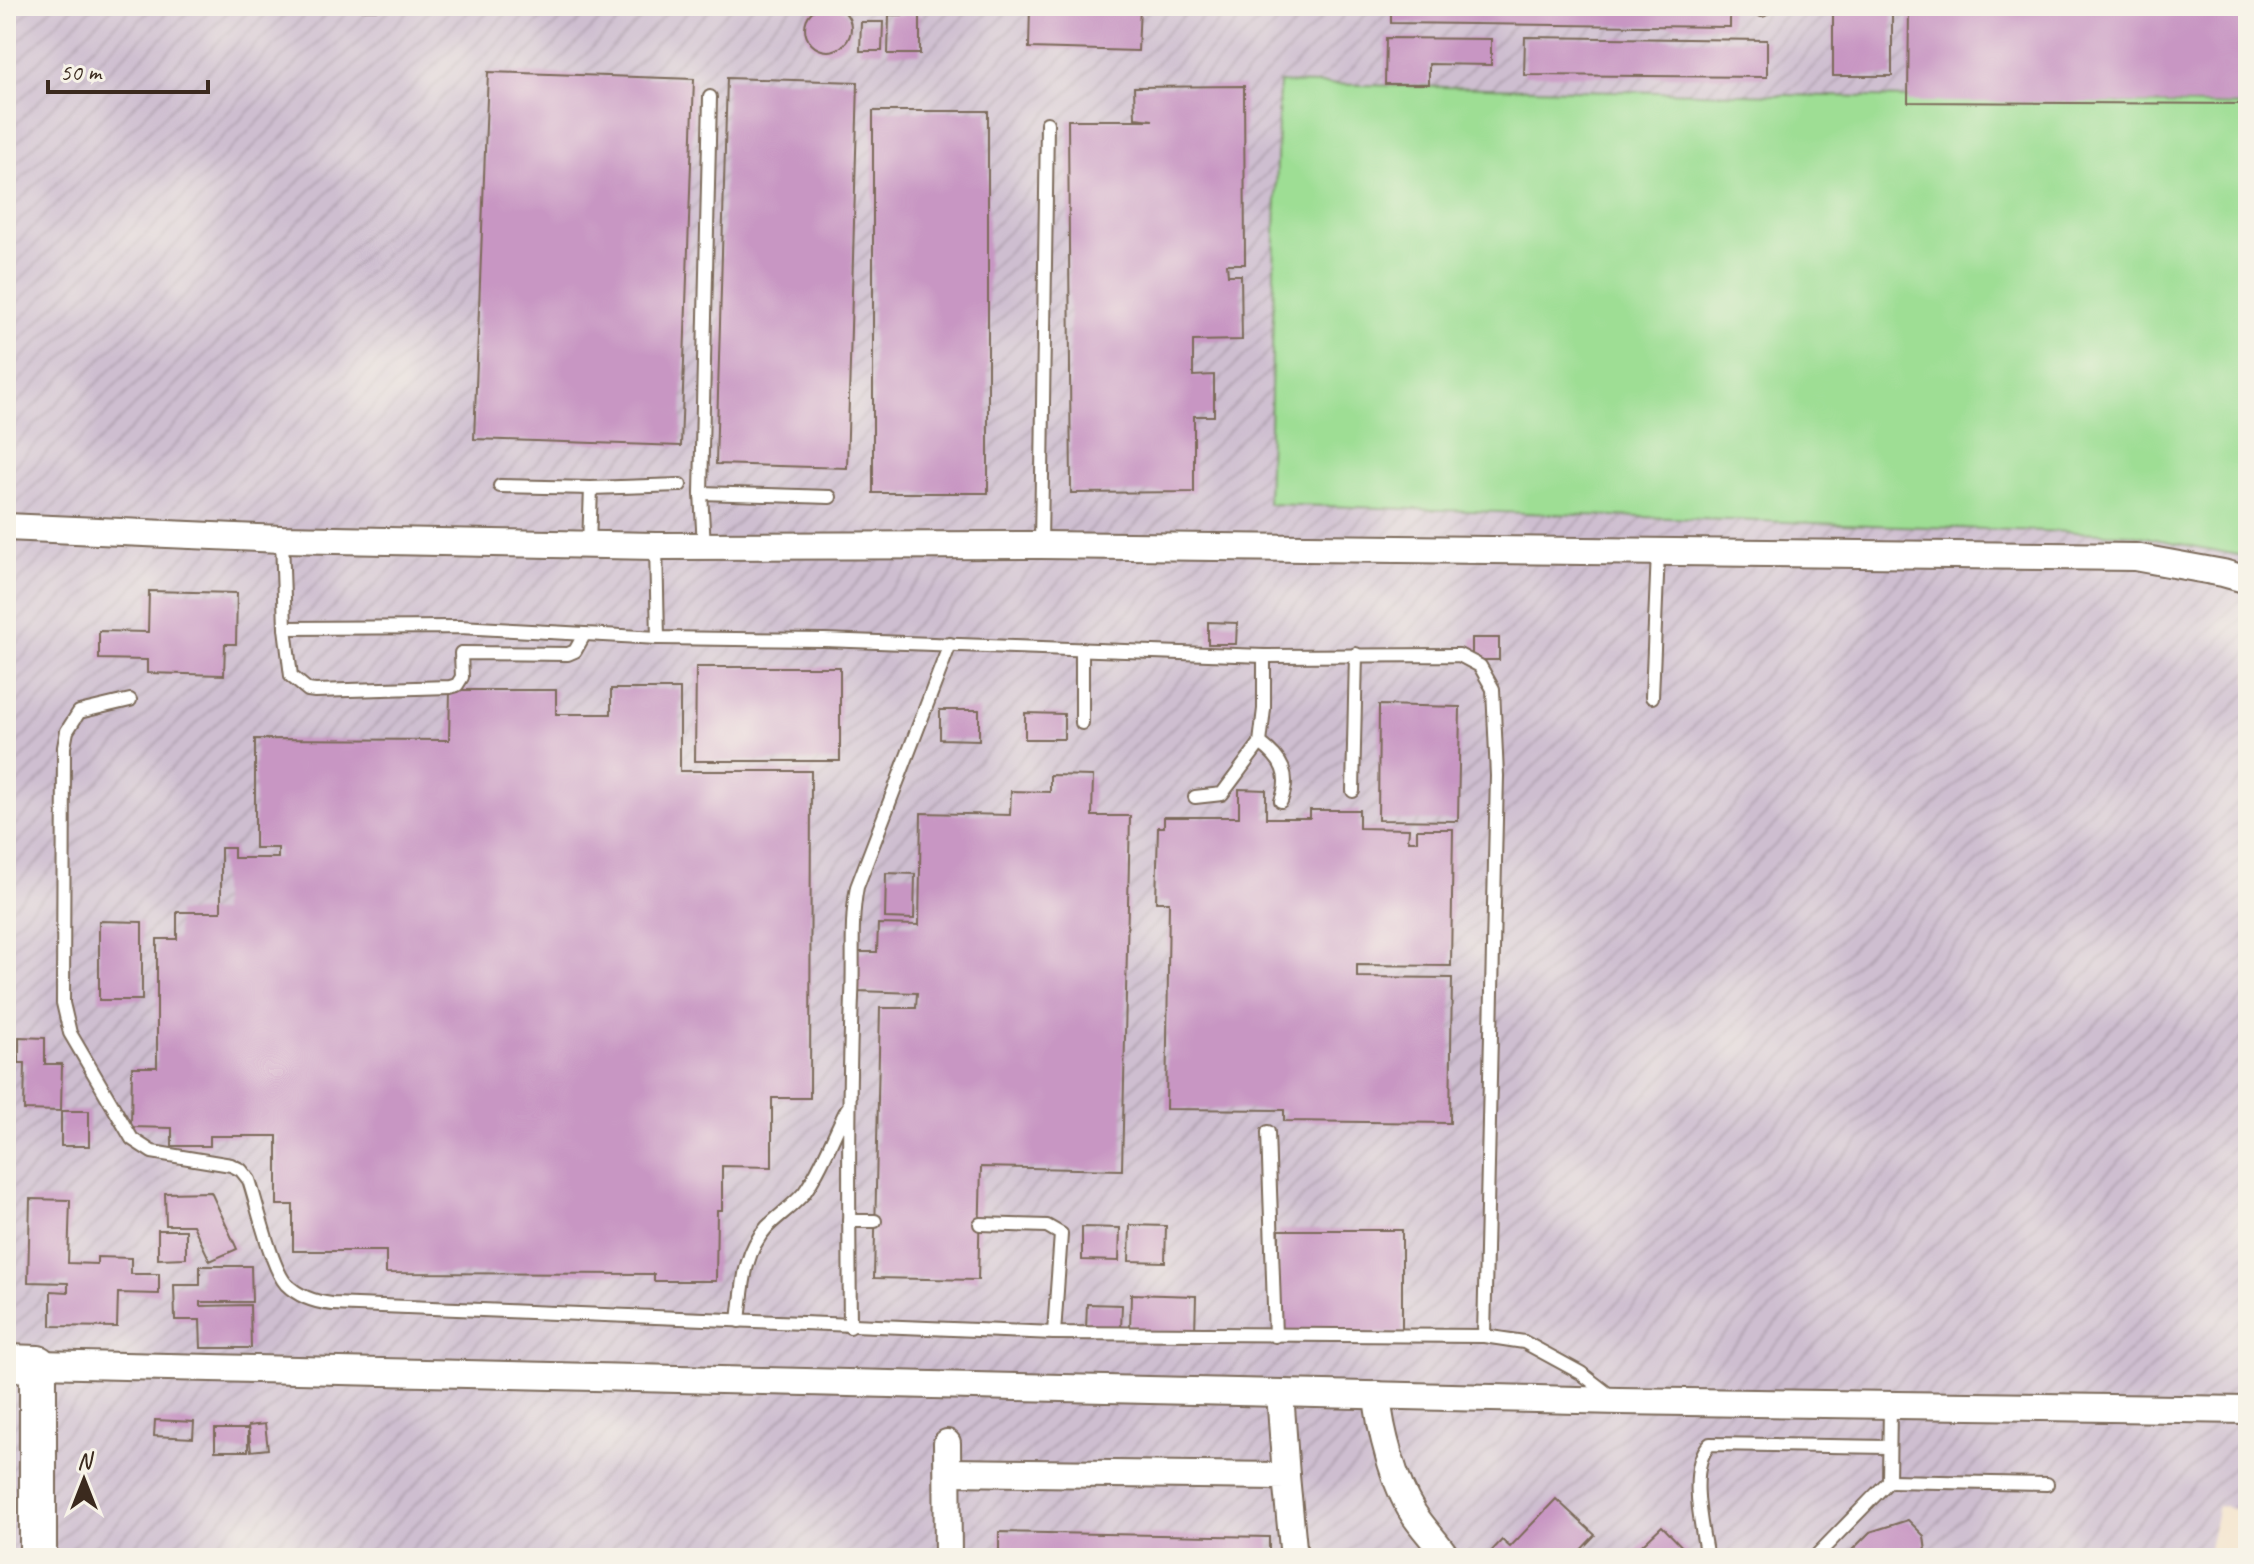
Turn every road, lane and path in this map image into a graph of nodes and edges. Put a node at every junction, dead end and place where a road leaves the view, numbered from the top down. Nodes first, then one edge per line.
1 (710, 97) dead end
2 (1047, 123) dead end
3 (680, 485) dead end
4 (500, 486) dead end
5 (591, 488) junction
6 (701, 493) junction
7 (830, 497) dead end
8 (6, 527) edge
9 (282, 539) junction
10 (589, 545) junction
11 (1041, 545) junction
12 (656, 546) junction
13 (704, 546) junction
14 (1658, 552) junction
15 (2248, 580) edge
16 (460, 627) junction
17 (285, 628) junction
18 (584, 635) junction
19 (658, 638) junction
20 (950, 644) junction
21 (1082, 649) junction
22 (461, 653) junction
23 (1356, 654) junction
24 (1264, 656) junction
25 (1652, 697) dead end
26 (130, 700) dead end
27 (1082, 723) dead end
28 (1260, 743) junction
29 (1353, 791) dead end
30 (1195, 797) dead end
31 (1281, 801) dead end
32 (848, 1108) junction
33 (1268, 1132) dead end
34 (849, 1221) junction
35 (875, 1221) dead end
36 (980, 1224) dead end
37 (739, 1321) junction
38 (850, 1327) junction
39 (1054, 1333) junction
40 (1275, 1336) junction
41 (1484, 1336) junction
42 (22, 1364) edge
43 (1280, 1393) junction
44 (1377, 1395) junction
45 (1619, 1401) junction
46 (1890, 1404) junction
47 (2248, 1410) edge
48 (947, 1443) dead end
49 (1889, 1447) junction
50 (948, 1472) junction
51 (1286, 1476) junction
52 (1889, 1481) junction
53 (2047, 1484) dead end
54 (38, 1558) edge
55 (948, 1558) edge
56 (1294, 1558) edge
57 (1447, 1558) edge
58 (1707, 1558) edge
59 (1814, 1558) edge

1 - 6 lane
2 - 11 lane
3 - 5 lane
4 - 5 lane
5 - 10 lane
6 - 7 lane
6 - 13 lane
8 - 9 street
9 - 10 street
9 - 17 lane
10 - 12 street
11 - 13 street
11 - 14 street
12 - 13 street
12 - 19 lane
14 - 15 street
14 - 25 lane
16 - 17 lane
16 - 18 lane
16 - 22 lane
17 - 22 lane
18 - 19 lane
18 - 22 lane
19 - 20 lane
20 - 21 lane
20 - 32 lane
21 - 24 lane
21 - 27 lane
23 - 24 lane
23 - 29 lane
23 - 41 lane
24 - 28 lane
26 - 37 lane
28 - 30 lane
28 - 31 lane
32 - 34 lane
32 - 37 lane
33 - 40 lane
34 - 35 lane
34 - 38 lane
36 - 39 lane
37 - 38 lane
38 - 39 lane
39 - 40 lane
40 - 41 lane
41 - 45 lane
42 - 43 street
42 - 54 main road
43 - 44 street
43 - 51 street
44 - 45 street
44 - 57 street
45 - 46 street
46 - 47 street
46 - 49 lane
48 - 50 street
49 - 52 lane
49 - 58 lane
50 - 51 street
50 - 55 street
51 - 56 street
52 - 53 lane
52 - 59 lane

